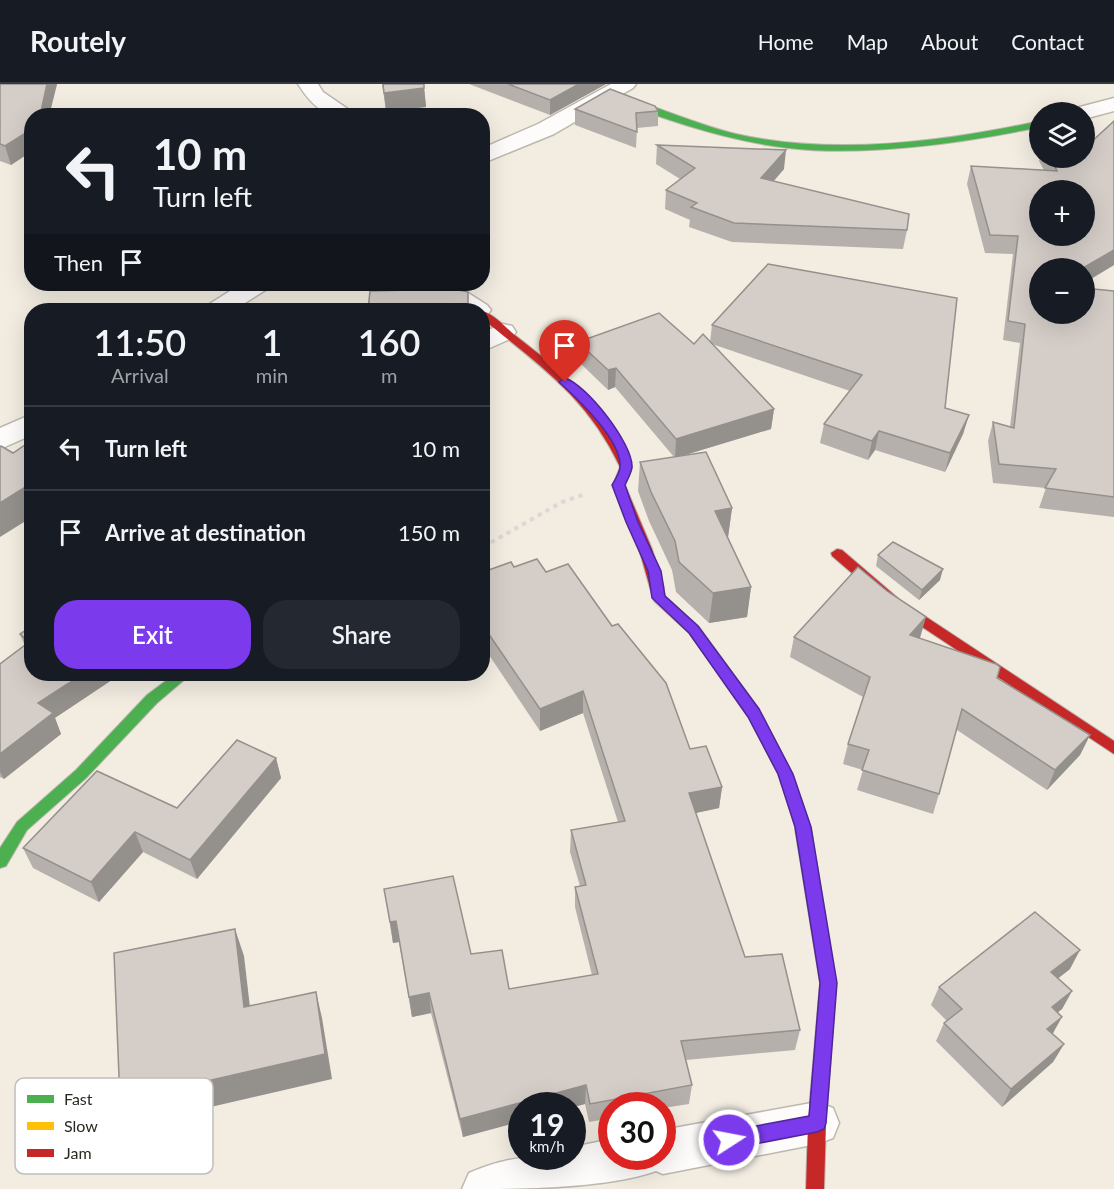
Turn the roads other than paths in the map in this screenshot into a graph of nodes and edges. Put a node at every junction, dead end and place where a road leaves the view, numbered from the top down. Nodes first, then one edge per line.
1 (308, 84) edge
2 (617, 89) edge
3 (1114, 104) edge
4 (335, 108) edge
5 (1095, 110) edge
6 (1029, 127) edge
7 (490, 153) edge
8 (247, 291) edge
9 (448, 291) edge
10 (228, 303) edge
11 (467, 303) edge
12 (493, 338) edge
13 (24, 427) edge
14 (0, 440) edge
15 (837, 553) dead end
16 (175, 681) edge
17 (1114, 748) edge
18 (0, 861) edge
19 (817, 1123) junction
20 (676, 1150) edge
21 (598, 1164) edge
22 (485, 1189) edge
23 (815, 1189) edge

1 - 4 street
2 - 6 street
2 - 7 street
3 - 5 street
8 - 10 street
9 - 11 street
12 - 19 street
13 - 14 street
15 - 17 street
16 - 18 street
19 - 20 street
19 - 23 street
21 - 22 street

